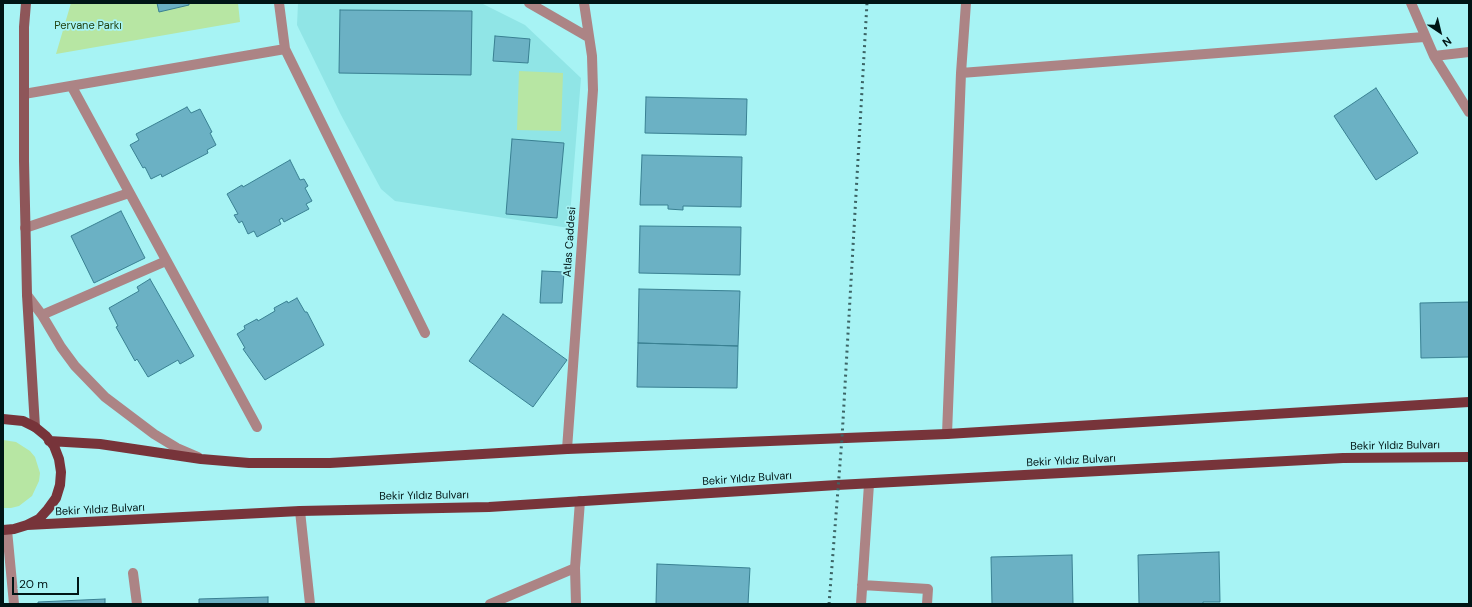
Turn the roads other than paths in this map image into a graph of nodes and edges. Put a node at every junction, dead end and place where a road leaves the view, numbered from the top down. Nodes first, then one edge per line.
1 (26, 3) edge
2 (279, 3) edge
3 (530, 3) edge
4 (584, 3) edge
5 (966, 3) edge
6 (1411, 3) edge
7 (588, 37) junction
8 (1424, 37) junction
9 (284, 49) junction
10 (1469, 52) edge
11 (1434, 56) junction
12 (961, 73) junction
13 (72, 87) junction
14 (24, 94) junction
15 (1469, 112) edge
16 (130, 193) junction
17 (25, 228) junction
18 (166, 261) junction
19 (27, 295) junction
20 (42, 315) junction
21 (425, 333) dead end
22 (1469, 402) edge
23 (3, 419) edge
24 (35, 427) junction
25 (257, 427) dead end
26 (947, 434) junction
27 (49, 441) junction
28 (567, 449) junction
29 (1469, 457) edge
30 (201, 459) junction
31 (869, 484) junction
32 (580, 501) junction
33 (300, 511) junction
34 (27, 525) junction
35 (5, 530) edge
36 (575, 568) junction
37 (133, 573) dead end
38 (862, 586) junction
39 (14, 604) edge
40 (137, 604) edge
41 (310, 604) edge
42 (490, 604) edge
43 (576, 604) edge
44 (861, 604) edge
45 (927, 604) edge

1 - 14 main road
2 - 9 street
3 - 7 street
4 - 7 street, Atlas Caddesi
5 - 12 street
6 - 8 street
7 - 28 street, Atlas Caddesi
8 - 11 street
8 - 12 street
9 - 13 street
9 - 21 street
10 - 11 street
11 - 15 street
12 - 26 street
13 - 14 street
13 - 16 street
14 - 17 main road
16 - 17 street
16 - 18 street
17 - 19 main road
18 - 20 street
18 - 25 street
19 - 20 street
19 - 24 main road
20 - 30 street
22 - 26 main road
23 - 24 main road
24 - 27 main road
26 - 28 main road
27 - 30 main road
27 - 34 main road
28 - 30 main road
29 - 31 main road, Bekir Yıldız Bulvarı
31 - 32 main road, Bekir Yıldız Bulvarı
31 - 38 street
32 - 33 main road, Bekir Yıldız Bulvarı
32 - 36 street
33 - 34 main road, Bekir Yıldız Bulvarı
33 - 41 street
34 - 35 main road
35 - 39 street
36 - 42 street
36 - 43 street
37 - 40 street
38 - 44 street
38 - 45 street

